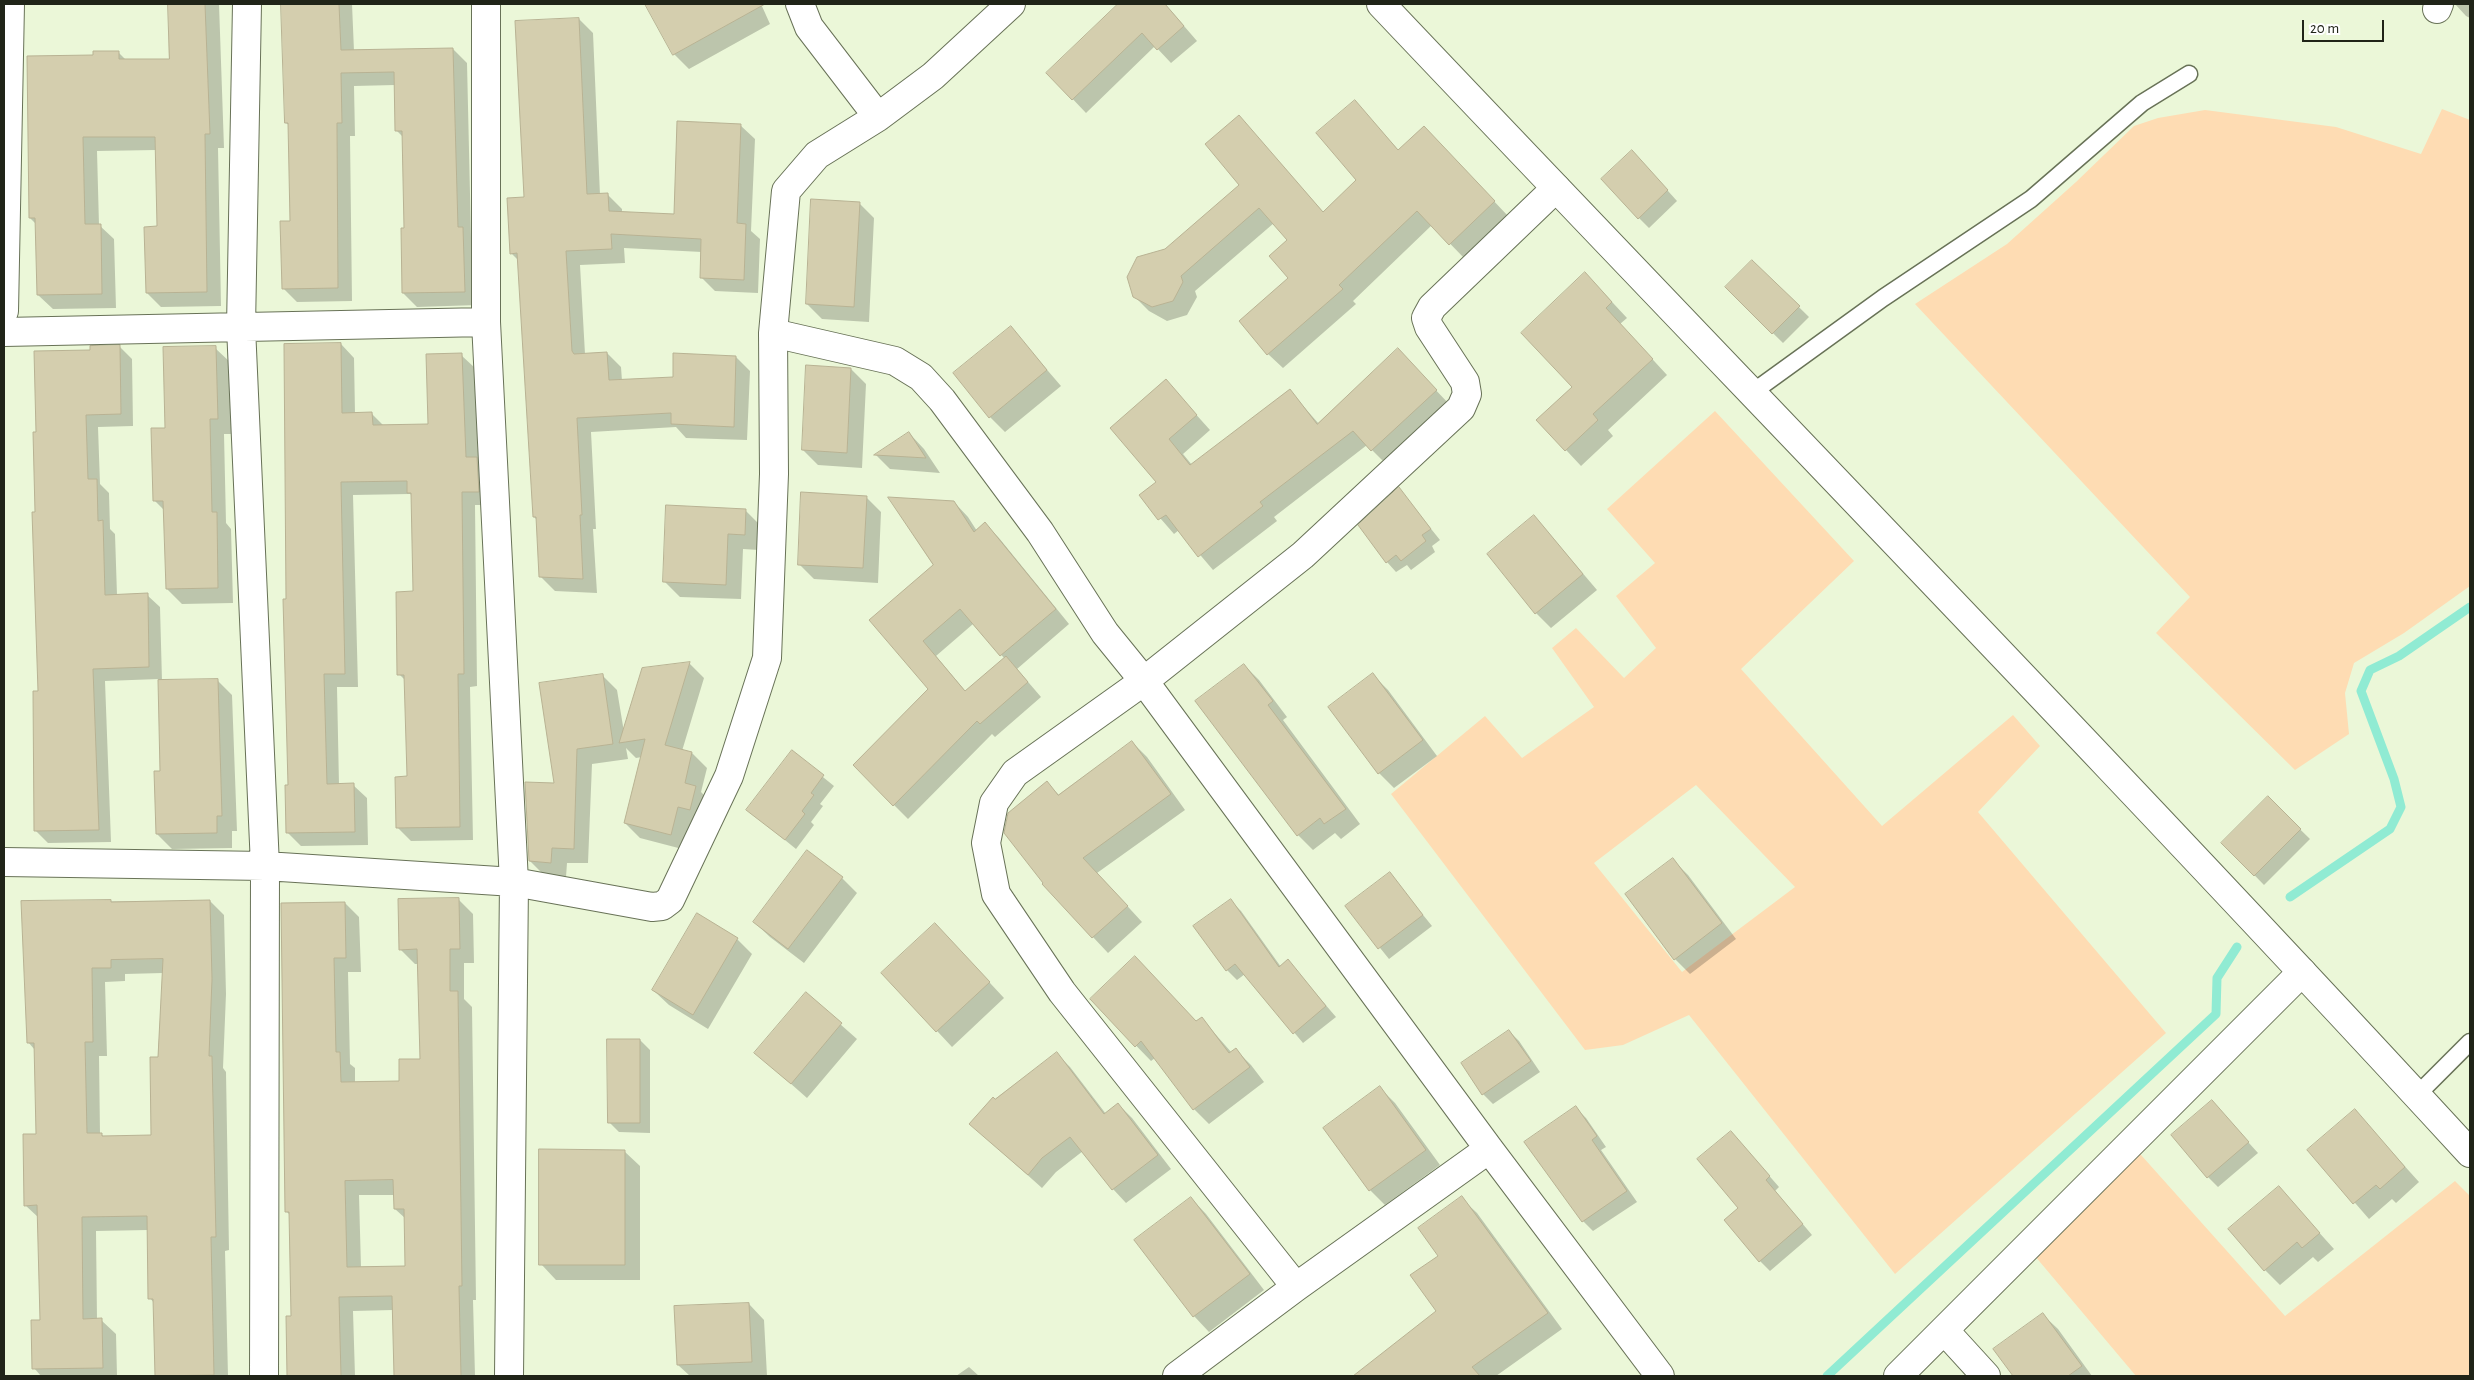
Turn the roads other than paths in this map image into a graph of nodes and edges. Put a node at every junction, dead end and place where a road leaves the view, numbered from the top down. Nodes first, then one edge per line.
1 (10, 4) edge
2 (247, 4) edge
3 (486, 4) edge
4 (800, 4) edge
5 (1011, 4) edge
6 (1381, 4) edge
7 (2189, 74) dead end
8 (878, 117) junction
9 (1556, 188) junction
10 (4, 310) edge
11 (486, 322) junction
12 (241, 327) junction
13 (4, 332) edge
14 (773, 333) junction
15 (1753, 392) junction
16 (1144, 681) junction
17 (4, 862) edge
18 (264, 866) junction
19 (514, 882) junction
20 (2302, 972) junction
21 (2470, 1042) edge
22 (2417, 1096) junction
23 (1488, 1149) junction
24 (2470, 1153) edge
25 (1296, 1287) junction
26 (1944, 1330) junction
27 (264, 1376) edge
28 (510, 1376) edge
29 (1177, 1376) edge
30 (1660, 1376) edge
31 (1898, 1376) edge
32 (1986, 1376) edge

1 - 10 street
2 - 12 street
3 - 11 street
4 - 8 street
5 - 8 street
6 - 9 street
7 - 15 lane
8 - 14 street
9 - 15 street
9 - 16 street
11 - 12 street
11 - 19 street
12 - 13 street
12 - 18 street
14 - 16 street
14 - 19 street
15 - 20 street
16 - 23 street
16 - 25 street
17 - 18 street
18 - 19 street
18 - 27 street
19 - 28 street
20 - 22 street
20 - 26 street
21 - 22 lane
22 - 24 street
23 - 25 street
23 - 30 street
25 - 29 street
26 - 31 street
26 - 32 street

